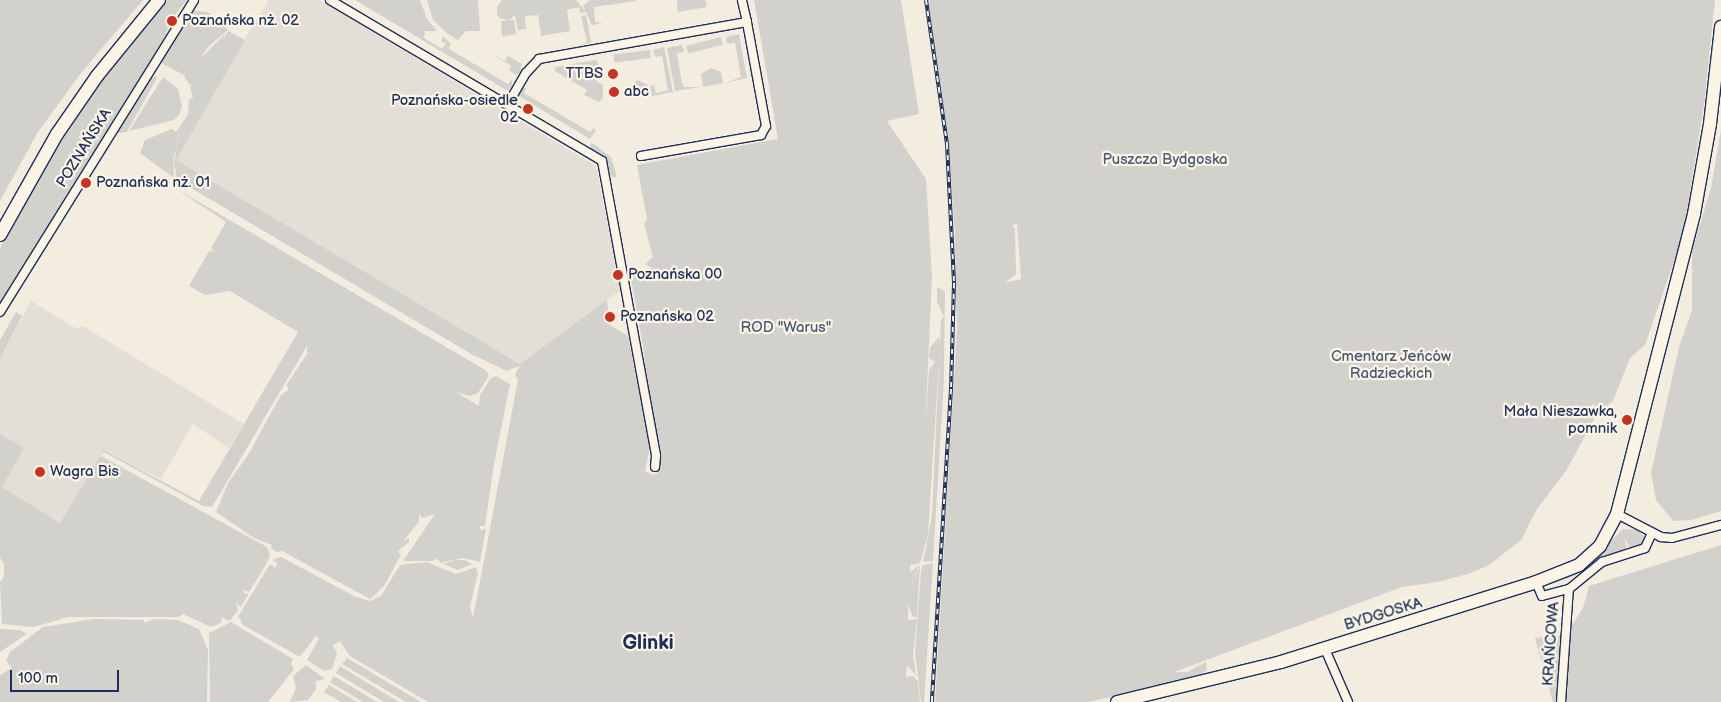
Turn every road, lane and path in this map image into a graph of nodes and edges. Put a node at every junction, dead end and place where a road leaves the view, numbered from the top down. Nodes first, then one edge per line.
1 (159, 0) edge
2 (194, 0) edge
3 (330, 0) edge
4 (742, 0) edge
5 (747, 22) junction
6 (1721, 28) edge
7 (1720, 60) edge
8 (1721, 88) edge
9 (508, 104) junction
10 (1712, 106) junction
11 (642, 156) dead end
12 (0, 235) edge
13 (0, 312) edge
14 (655, 467) dead end
15 (1617, 514) junction
16 (1721, 525) edge
17 (1652, 533) junction
18 (1536, 582) junction
19 (1568, 589) junction
20 (1325, 649) junction
21 (1120, 702) edge
22 (1348, 702) edge
23 (1561, 702) edge

1 - 12 main road
2 - 13 street, POZNAŃSKA
3 - 9 street
4 - 5 street
5 - 9 street
5 - 11 street
6 - 7 main road, BYDGOSKA
7 - 10 main road, BYDGOSKA
8 - 10 main road
9 - 14 street
10 - 15 main road, BYDGOSKA
15 - 17 street
15 - 18 main road, BYDGOSKA
16 - 17 street
17 - 19 street
18 - 19 street
18 - 20 main road, BYDGOSKA
19 - 23 street, KRAŃCOWA
20 - 21 main road, BYDGOSKA
20 - 22 street

